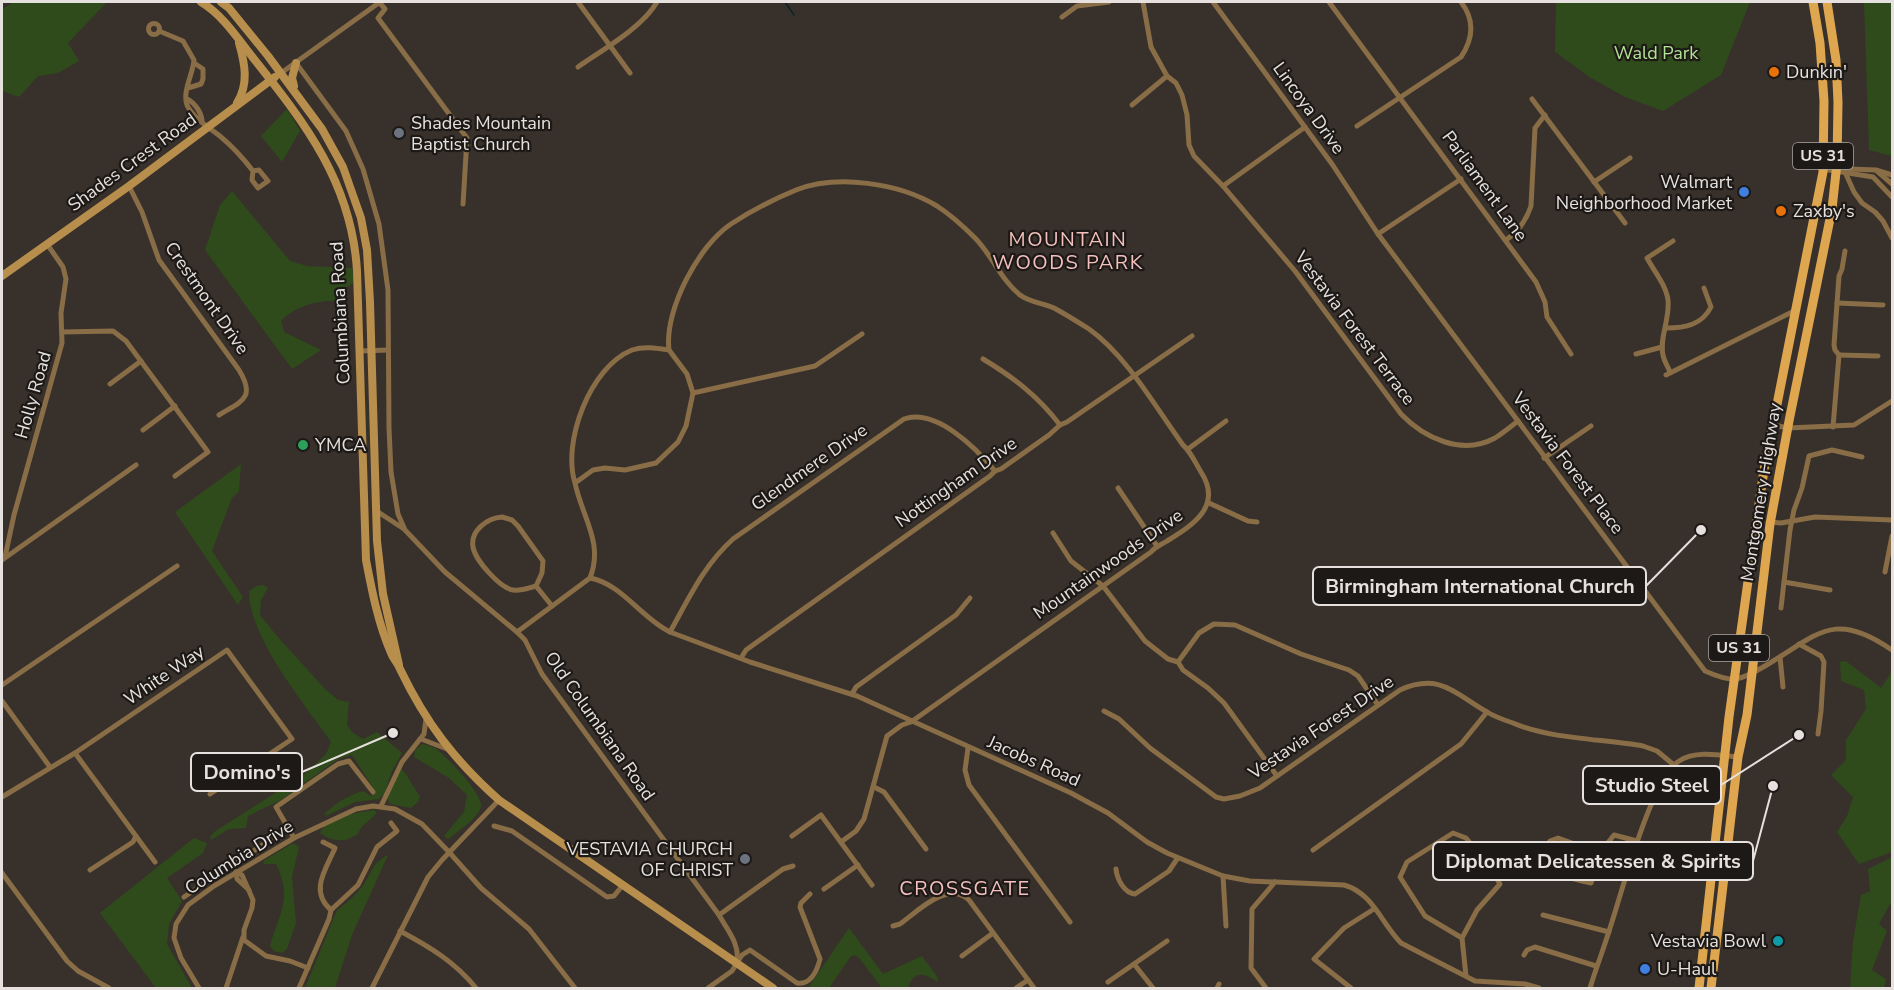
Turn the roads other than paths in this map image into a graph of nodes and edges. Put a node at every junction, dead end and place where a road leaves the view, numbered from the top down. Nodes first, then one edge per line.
1 (201, 2) edge
2 (223, 2) edge
3 (380, 2) edge
4 (578, 2) edge
5 (657, 2) edge
6 (1109, 2) edge
7 (1143, 2) edge
8 (1213, 2) edge
9 (1329, 2) edge
10 (1461, 2) edge
11 (1813, 2) edge
12 (1827, 2) edge
13 (1062, 17) dead end
14 (159, 31) dead end
15 (237, 37) junction
16 (609, 45) junction
17 (194, 63) junction
18 (296, 63) junction
19 (578, 67) dead end
20 (281, 73) junction
21 (630, 73) dead end
22 (1167, 76) junction
23 (271, 80) junction
24 (188, 88) junction
25 (296, 92) junction
26 (1400, 97) junction
27 (1532, 99) dead end
28 (1132, 105) dead end
29 (236, 106) junction
30 (1545, 115) junction
31 (316, 118) junction
32 (205, 124) junction
33 (306, 125) junction
34 (1357, 126) dead end
35 (1305, 127) junction
36 (1630, 158) dead end
37 (1823, 169) junction
38 (1876, 170) junction
39 (253, 171) dead end
40 (1841, 172) junction
41 (1893, 175) edge
42 (1461, 179) junction
43 (1594, 182) junction
44 (1893, 184) edge
45 (129, 186) junction
46 (1223, 186) junction
47 (1893, 196) edge
48 (357, 204) junction
49 (463, 204) dead end
50 (345, 207) junction
51 (1625, 223) dead end
52 (1378, 234) junction
53 (1893, 238) edge
54 (1506, 240) junction
55 (1673, 241) dead end
56 (47, 243) junction
57 (1845, 251) dead end
58 (2, 276) edge
59 (1704, 288) dead end
60 (1837, 303) junction
61 (1883, 305) dead end
62 (1796, 310) junction
63 (1810, 312) junction
64 (1666, 328) junction
65 (62, 332) junction
66 (862, 334) dead end
67 (1192, 336) dead end
68 (1662, 347) junction
69 (371, 350) junction
70 (388, 350) junction
71 (669, 350) junction
72 (360, 351) junction
73 (1571, 354) dead end
74 (1636, 354) dead end
75 (1839, 355) junction
76 (1878, 356) dead end
77 (983, 359) dead end
78 (141, 361) junction
79 (1134, 377) junction
80 (110, 384) dead end
81 (693, 393) junction
82 (1893, 401) edge
83 (175, 406) junction
84 (219, 415) dead end
85 (1226, 421) dead end
86 (1518, 421) junction
87 (1060, 425) junction
88 (1774, 425) junction
89 (1591, 426) dead end
90 (1833, 427) junction
91 (1788, 428) junction
92 (143, 430) dead end
93 (1188, 449) junction
94 (1862, 457) dead end
95 (1544, 458) junction
96 (136, 465) dead end
97 (995, 471) junction
98 (175, 476) dead end
99 (575, 483) junction
100 (1118, 488) dead end
101 (1209, 503) junction
102 (375, 510) junction
103 (1893, 520) edge
104 (1257, 522) dead end
105 (1771, 522) junction
106 (1792, 522) junction
107 (405, 530) junction
108 (1053, 533) dead end
109 (1893, 536) edge
110 (1157, 546) junction
111 (3, 558) edge
112 (177, 566) dead end
113 (1885, 572) dead end
114 (590, 578) junction
115 (1784, 582) junction
116 (536, 586) junction
117 (1102, 586) junction
118 (1830, 590) dead end
119 (970, 598) dead end
120 (552, 606) junction
121 (1781, 608) dead end
122 (518, 632) junction
123 (670, 632) junction
124 (1799, 644) junction
125 (1893, 650) edge
126 (1780, 657) junction
127 (741, 658) junction
128 (1178, 662) junction
129 (399, 666) junction
130 (1751, 674) junction
131 (1735, 679) junction
132 (2, 685) edge
133 (1783, 687) dead end
134 (852, 694) junction
135 (2, 701) edge
136 (1378, 705) junction
137 (1104, 711) dead end
138 (1487, 712) junction
139 (426, 719) junction
140 (911, 722) junction
141 (1818, 734) dead end
142 (421, 739) junction
143 (968, 748) junction
144 (448, 749) junction
145 (75, 753) junction
146 (1726, 756) junction
147 (1738, 757) junction
148 (1674, 765) junction
149 (50, 767) junction
150 (1277, 777) junction
151 (874, 787) junction
152 (373, 792) dead end
153 (210, 794) dead end
154 (2, 797) edge
155 (499, 800) junction
156 (381, 806) junction
157 (391, 823) dead end
158 (494, 826) dead end
159 (288, 828) junction
160 (136, 836) junction
161 (792, 836) dead end
162 (294, 838) junction
163 (1637, 841) junction
164 (323, 842) dead end
165 (841, 842) junction
166 (926, 849) dead end
167 (1312, 850) dead end
168 (449, 852) junction
169 (1600, 854) junction
170 (1177, 859) junction
171 (155, 862) dead end
172 (858, 865) junction
173 (793, 866) dead end
174 (1116, 869) dead end
175 (90, 870) dead end
176 (236, 872) junction
177 (2, 873) edge
178 (1223, 876) junction
179 (1275, 882) junction
180 (872, 885) dead end
181 (622, 886) junction
182 (824, 889) dead end
183 (810, 894) dead end
184 (184, 897) dead end
185 (1374, 909) junction
186 (331, 910) junction
187 (719, 915) junction
188 (1543, 915) dead end
189 (1070, 922) dead end
190 (893, 926) dead end
191 (1226, 926) dead end
192 (400, 931) junction
193 (1609, 932) junction
194 (993, 933) junction
195 (243, 937) junction
196 (1462, 938) junction
197 (1167, 940) dead end
198 (962, 956) dead end
199 (1524, 956) dead end
200 (737, 963) junction
201 (1134, 964) junction
202 (1596, 966) junction
203 (308, 968) junction
204 (1466, 976) junction
205 (1028, 980) junction
206 (1108, 982) dead end
207 (109, 988) edge
208 (199, 988) edge
209 (226, 988) edge
210 (299, 988) edge
211 (372, 988) edge
212 (476, 988) edge
213 (574, 988) edge
214 (708, 988) edge
215 (773, 988) edge
216 (1017, 988) edge
217 (1034, 988) edge
218 (1153, 988) edge
219 (1266, 988) edge
220 (1351, 988) edge
221 (1539, 988) edge
222 (1590, 988) edge
223 (1699, 988) edge
224 (1711, 988) edge

1 - 15 main road, Columbiana Road
2 - 20 main road, Columbiana Road
3 - 18 street
3 - 49 street
4 - 16 street
5 - 16 street
6 - 13 street
7 - 22 street, Vestavia Forest Terrace
8 - 35 street, Lincoya Drive
9 - 26 street, Parliament Lane
10 - 26 street
11 - 37 main road, Montgomery Highway / US 31
12 - 40 main road, Montgomery Highway / US 31
14 - 17 street
15 - 23 main road, Columbiana Road
15 - 29 main road
16 - 19 street
16 - 21 street
17 - 24 street
17 - 24 street
18 - 20 street
18 - 25 main road
18 - 70 street, Old Columbiana Road
20 - 23 main road, Shades Crest Road
20 - 25 main road, Columbiana Road
22 - 28 street
22 - 46 street, Vestavia Forest Terrace
23 - 29 main road, Shades Crest Road
23 - 33 main road, Columbiana Road
24 - 32 street
25 - 31 main road, Columbiana Road
26 - 34 street
26 - 42 street, Parliament Lane
27 - 30 street
29 - 32 main road, Shades Crest Road
30 - 43 street
30 - 54 street
31 - 33 main road
31 - 48 main road, Columbiana Road
32 - 39 street
32 - 45 main road, Shades Crest Road
33 - 50 main road, Columbiana Road
35 - 46 street
35 - 52 street, Lincoya Drive
36 - 43 street
37 - 40 street
37 - 62 main road, Montgomery Highway / US 31
38 - 40 street
38 - 41 street
38 - 44 street
40 - 47 street
40 - 53 street
40 - 63 main road, Montgomery Highway / US 31
42 - 52 street
42 - 54 street, Parliament Lane
43 - 51 street
45 - 56 main road, Shades Crest Road
45 - 84 street, Crestmont Drive
46 - 86 street, Vestavia Forest Terrace
48 - 50 main road
48 - 69 main road, Columbiana Road
50 - 72 main road, Columbiana Road
52 - 86 street, Vestavia Forest Place
54 - 73 street, Parliament Lane
55 - 64 street
56 - 58 main road, Shades Crest Road
56 - 65 street, Holly Road
57 - 60 street
59 - 64 street
60 - 61 street
60 - 75 street
62 - 63 main road
62 - 68 street
62 - 88 main road, Montgomery Highway / US 31
63 - 91 main road, Montgomery Highway / US 31
64 - 68 street
65 - 78 street
65 - 111 street, Holly Road
66 - 81 street
67 - 79 street, Nottingham Drive
68 - 74 street
69 - 70 street
69 - 72 street
69 - 102 main road, Columbiana Road
70 - 107 street, Old Columbiana Road
71 - 79 street
71 - 81 street
71 - 99 street
72 - 129 main road, Columbiana Road
75 - 76 street
75 - 90 street
77 - 87 street
78 - 80 street
78 - 83 street
79 - 87 street, Nottingham Drive
79 - 93 street
81 - 99 street
82 - 90 street
83 - 92 street
83 - 98 street
85 - 93 street
86 - 95 street, Vestavia Forest Place
87 - 97 street, Nottingham Drive
88 - 91 street
88 - 131 main road, Montgomery Highway / US 31
89 - 95 street
90 - 91 street
91 - 105 main road, Montgomery Highway / US 31
93 - 101 street
94 - 106 street
95 - 131 street, Vestavia Forest Place
96 - 111 street
97 - 123 street, Glendmere Drive
97 - 127 street, Nottingham Drive
99 - 114 street
100 - 110 street
101 - 104 street
101 - 110 street, Mountainwoods Drive
102 - 107 street, Old Columbiana Road
102 - 129 main road, Columbiana Road
103 - 106 street
105 - 106 street
105 - 130 main road, Montgomery Highway / US 31
106 - 115 street
107 - 122 street, Old Columbiana Road
108 - 117 street
109 - 113 street
110 - 117 street, Mountainwoods Drive
112 - 132 street
114 - 120 street
114 - 123 street, Jacobs Road
115 - 118 street
115 - 121 street
116 - 116 street
116 - 120 street
117 - 128 street
117 - 140 street, Mountainwoods Drive
119 - 134 street
120 - 122 street
122 - 187 street, Old Columbiana Road
123 - 127 street, Jacobs Road
124 - 125 street
124 - 126 street
124 - 141 street
126 - 130 street
126 - 133 street
127 - 134 street, Jacobs Road
128 - 136 street
128 - 150 street
129 - 139 main road, Columbiana Road
130 - 131 street
130 - 147 main road, Montgomery Highway / US 31
131 - 146 main road, Montgomery Highway / US 31
134 - 140 street, Jacobs Road
135 - 149 street
136 - 138 street, Vestavia Forest Drive
136 - 150 street, Vestavia Forest Drive
137 - 150 street, Vestavia Forest Drive
138 - 148 street, Vestavia Forest Drive
138 - 167 street
139 - 142 street
139 - 144 main road, Columbiana Road
140 - 143 street, Jacobs Road
140 - 151 street, Mountainwoods Drive
142 - 144 street
142 - 156 street
143 - 170 street, Jacobs Road
143 - 189 street
144 - 155 main road, Columbiana Road
145 - 149 street, White Way
145 - 153 street, White Way
145 - 160 street
146 - 147 street
146 - 148 street
146 - 223 main road, Montgomery Highway / US 31
147 - 224 main road, Montgomery Highway / US 31
148 - 163 street
149 - 154 street, White Way
151 - 165 street, Mountainwoods Drive
151 - 166 street
152 - 159 street
155 - 168 street
155 - 181 main road, Columbiana Road
156 - 162 street, Columbia Drive
156 - 168 street
157 - 186 street
158 - 181 street
159 - 162 street
159 - 184 street
160 - 171 street
160 - 175 street
161 - 165 street
162 - 176 street, Columbia Drive
163 - 169 street
163 - 193 street
164 - 186 street
165 - 172 street
168 - 192 street
168 - 213 street
169 - 169 street
170 - 174 street
170 - 178 street, Jacobs Road
172 - 180 street
172 - 182 street
173 - 187 street
176 - 195 street
176 - 208 street, Columbia Drive
177 - 207 street
178 - 179 street, Jacobs Road
178 - 191 street
179 - 185 street, Jacobs Road
179 - 219 street
181 - 200 main road, Columbiana Road
183 - 200 street
185 - 204 street, Jacobs Road
185 - 220 street
186 - 203 street
187 - 200 street, Old Columbiana Road
188 - 193 street
190 - 194 street
192 - 211 street
192 - 212 street
193 - 202 street
194 - 198 street
194 - 205 street
195 - 203 street
195 - 209 street
196 - 196 street
196 - 204 street
197 - 201 street
199 - 202 street
200 - 214 street
200 - 215 main road, Columbiana Road
201 - 206 street
201 - 218 street
202 - 222 street
203 - 210 street
204 - 221 street, Jacobs Road
205 - 216 street
205 - 217 street

